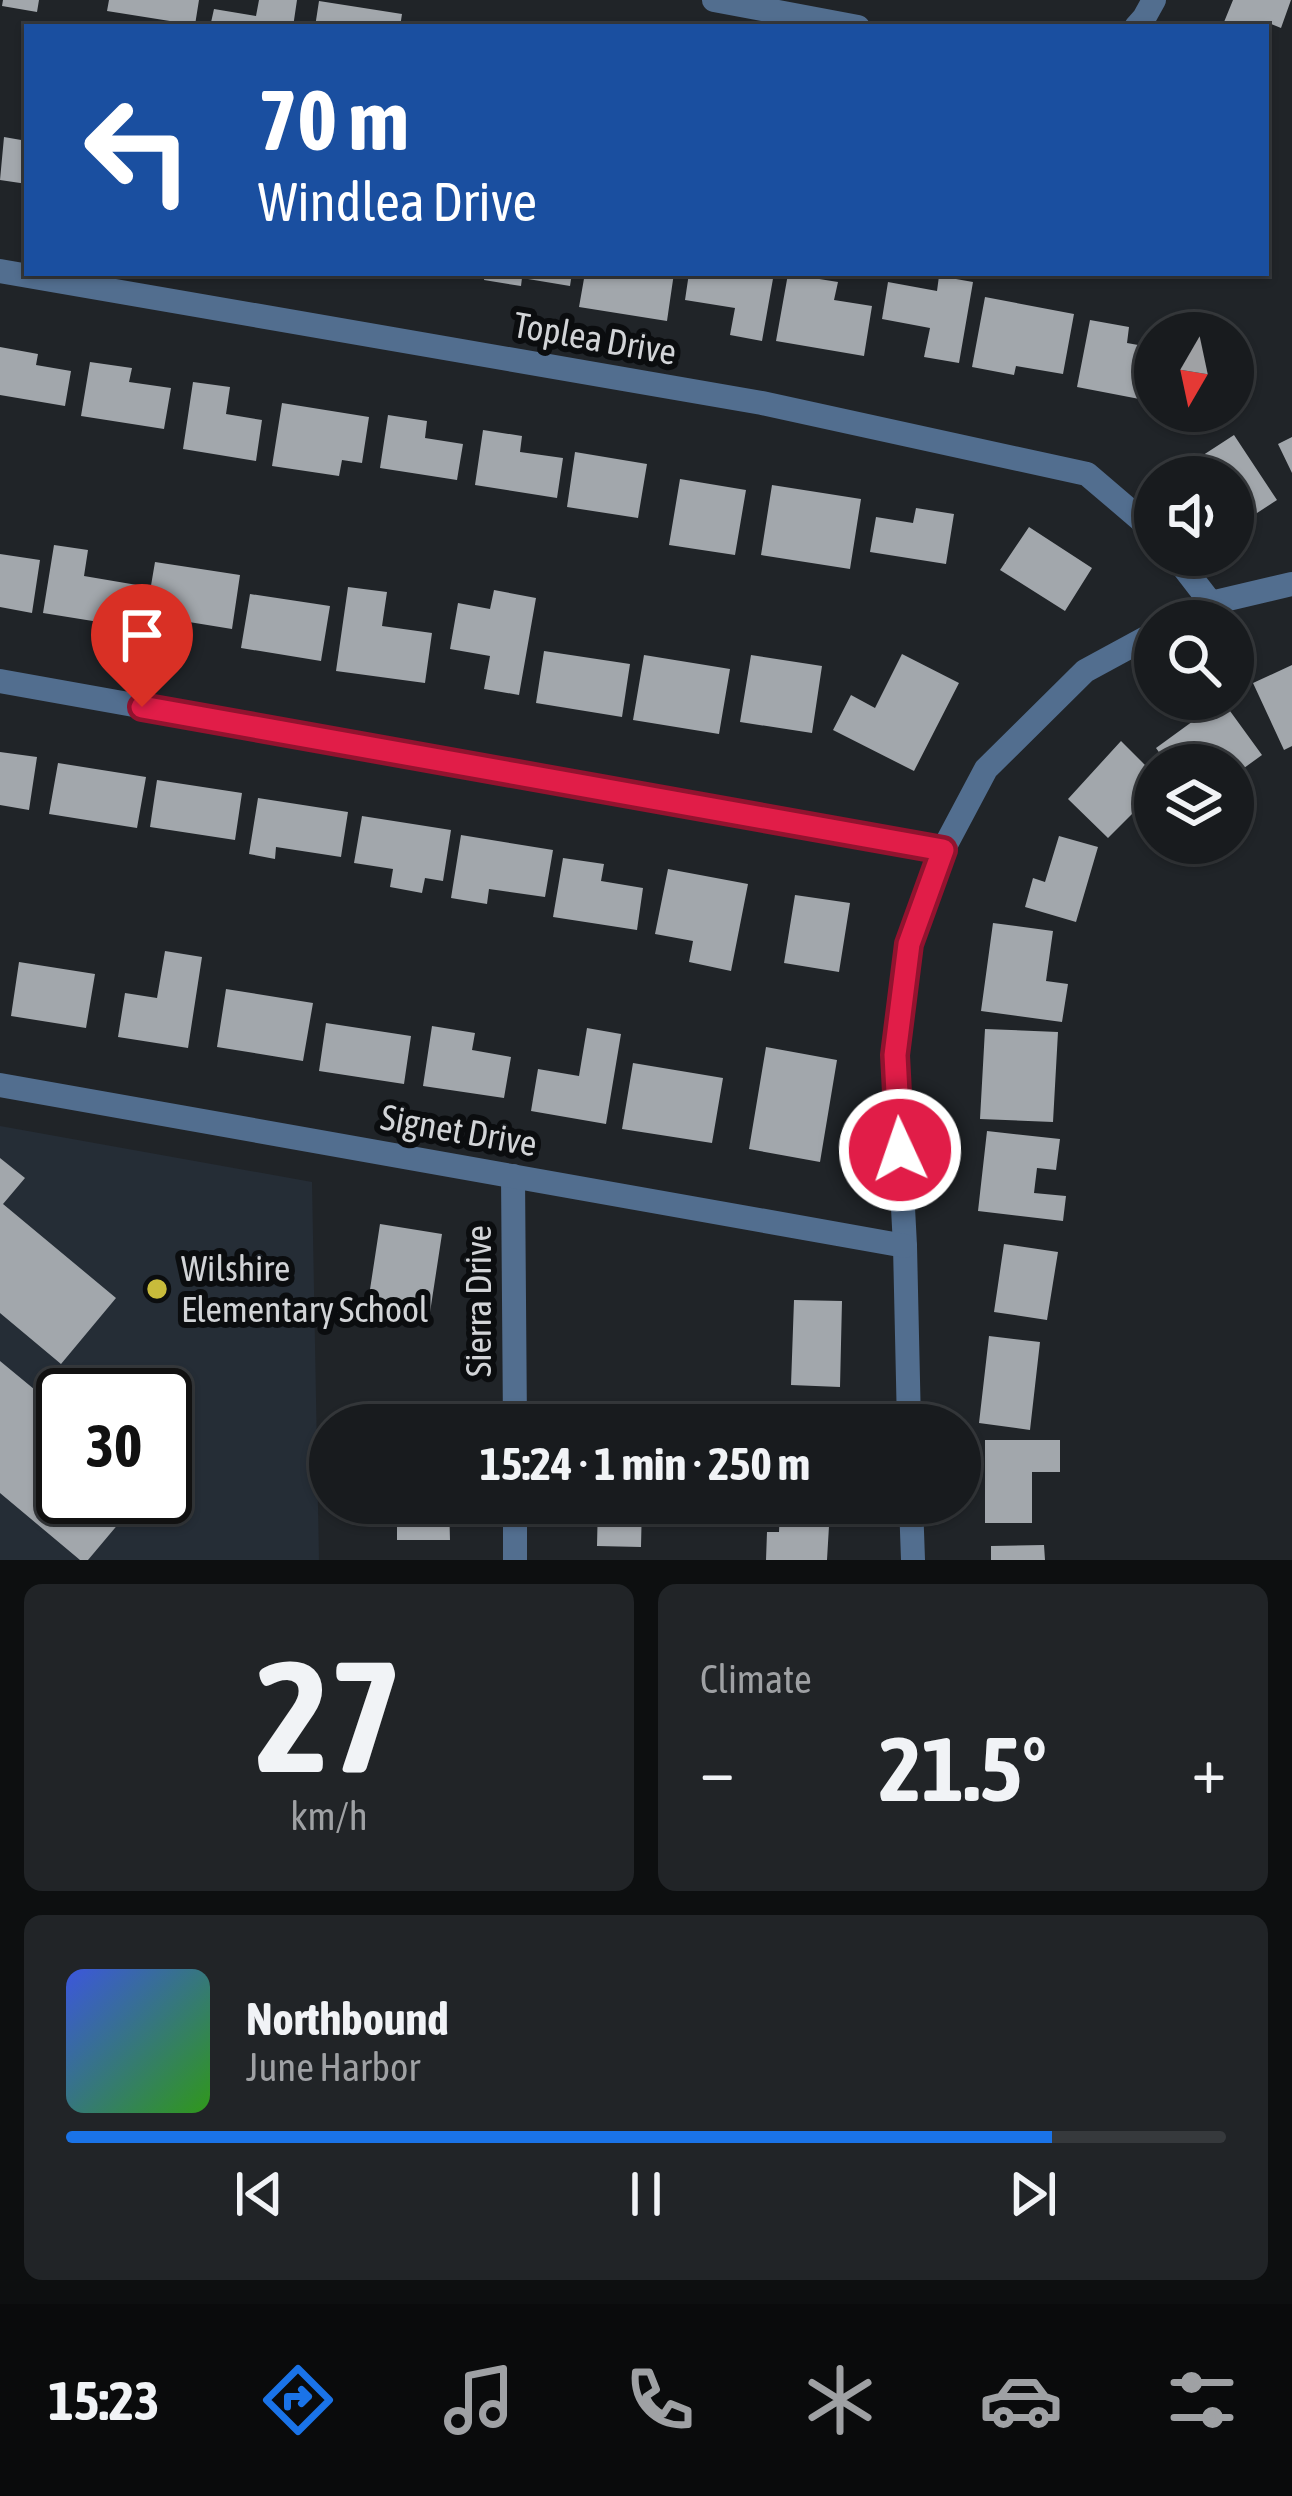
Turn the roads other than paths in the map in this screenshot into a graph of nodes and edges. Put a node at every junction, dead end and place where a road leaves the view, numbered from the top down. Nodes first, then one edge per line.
1 (714, 0) edge
2 (842, 24) edge
3 (29, 276) edge
4 (1134, 514) edge
5 (1190, 576) edge
6 (1292, 584) edge
7 (1209, 600) edge
8 (1224, 600) edge
9 (1134, 644) edge
10 (0, 682) edge
11 (943, 850) junction
12 (0, 1084) edge
13 (513, 1176) junction
14 (905, 1246) junction
15 (514, 1404) edge
16 (909, 1404) edge
17 (515, 1524) edge
18 (912, 1524) edge
19 (515, 1560) edge
20 (913, 1560) edge

1 - 2 street
3 - 4 street, Toplea Drive
5 - 7 street
6 - 8 street
9 - 11 street
10 - 11 street
11 - 14 street
12 - 13 street, Signet Drive
13 - 14 street, Signet Drive
13 - 15 street, Sierra Drive
14 - 16 street
17 - 19 street
18 - 20 street

